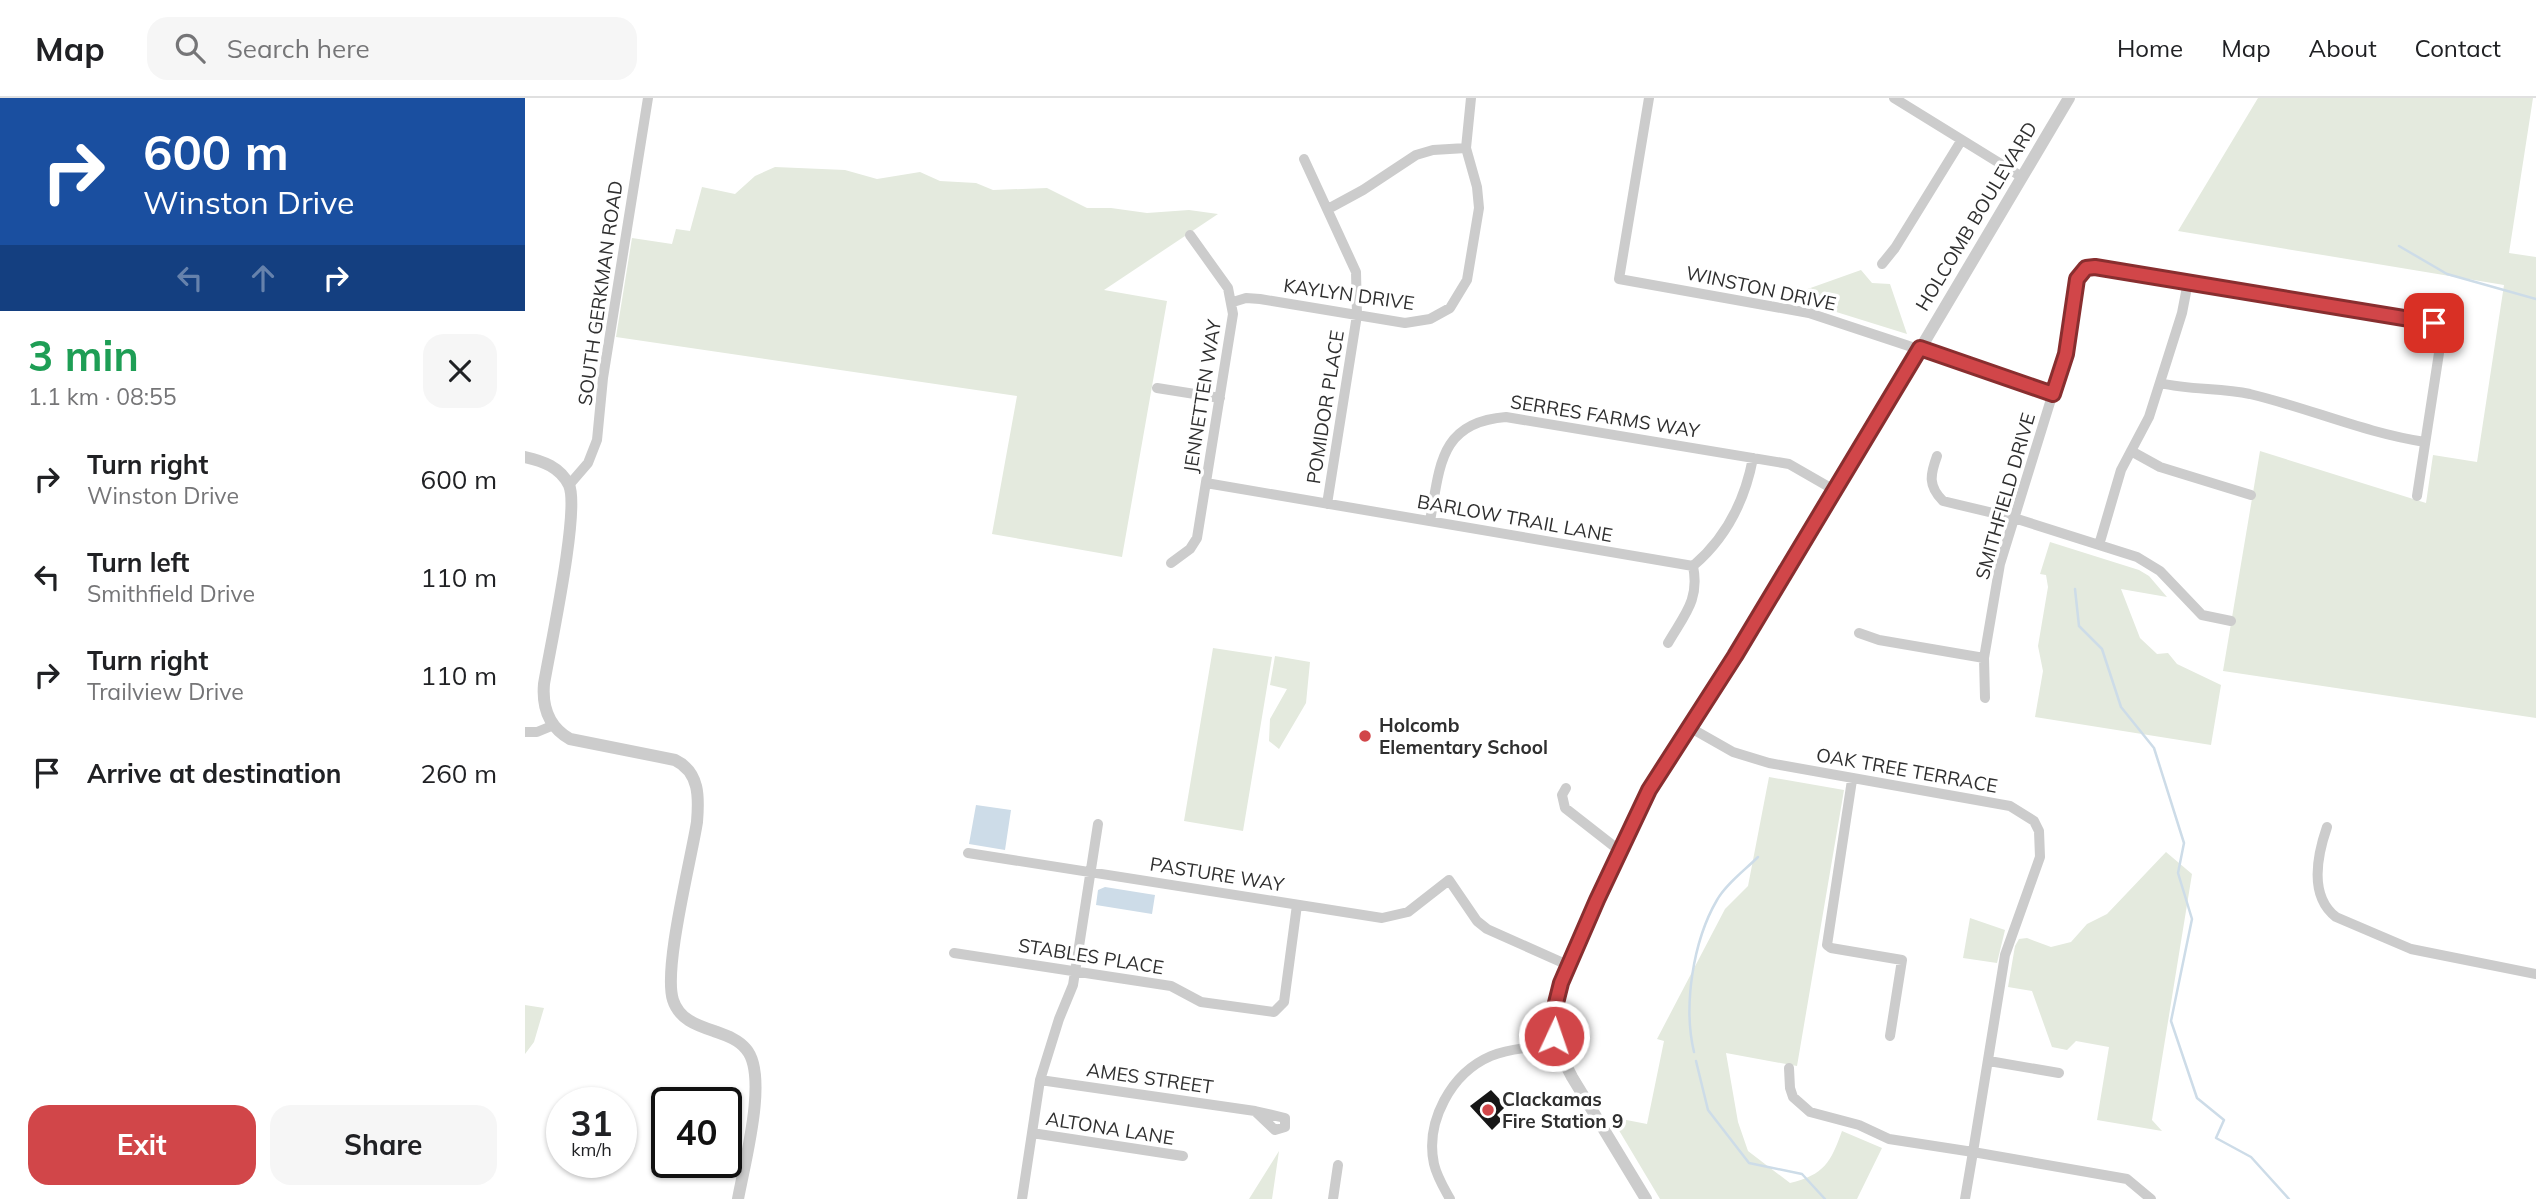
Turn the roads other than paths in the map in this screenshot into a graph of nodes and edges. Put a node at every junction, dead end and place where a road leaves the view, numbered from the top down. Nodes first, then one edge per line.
1 (648, 98) edge
2 (1471, 98) edge
3 (1893, 98) edge
4 (2069, 98) edge
5 (1648, 104) edge
6 (1962, 141) junction
7 (1465, 148) junction
8 (1304, 159) dead end
9 (2022, 177) junction
10 (1328, 209) junction
11 (1190, 235) dead end
12 (1882, 264) dead end
13 (2189, 282) junction
14 (1233, 302) junction
15 (1357, 315) junction
16 (1920, 348) junction
17 (2160, 383) junction
18 (1157, 388) dead end
19 (2053, 394) junction
20 (1220, 398) junction
21 (2425, 442) junction
22 (2131, 451) junction
23 (1937, 456) dead end
24 (525, 457) edge
25 (1753, 458) junction
26 (1206, 483) junction
27 (569, 485) junction
28 (1836, 491) junction
29 (2251, 495) dead end
30 (2417, 496) dead end
31 (1327, 504) junction
32 (2014, 518) junction
33 (1430, 521) junction
34 (2099, 545) junction
35 (1171, 562) dead end
36 (1693, 566) junction
37 (2231, 621) dead end
38 (1859, 633) dead end
39 (1668, 643) dead end
40 (1984, 657) junction
41 (1985, 698) dead end
42 (554, 725) junction
43 (1689, 727) junction
44 (525, 732) edge
45 (1851, 780) junction
46 (1566, 788) dead end
47 (1098, 824) dead end
48 (2327, 827) dead end
49 (1620, 850) junction
50 (968, 853) dead end
51 (1091, 873) junction
52 (1297, 905) junction
53 (954, 953) dead end
54 (1570, 965) junction
55 (1075, 972) junction
56 (2536, 974) edge
57 (1890, 1036) dead end
58 (1556, 1046) junction
59 (1989, 1061) junction
60 (1789, 1068) dead end
61 (2059, 1073) dead end
62 (1040, 1080) junction
63 (1255, 1111) dead end
64 (1032, 1133) junction
65 (1973, 1152) junction
66 (1183, 1156) dead end
67 (1338, 1165) dead end
68 (738, 1199) edge
69 (1022, 1199) edge
70 (1333, 1199) edge
71 (1450, 1199) edge
72 (1646, 1199) edge
73 (1965, 1199) edge
74 (2151, 1199) edge

1 - 27 street, SOUTH GERKMAN ROAD
2 - 7 street, KAYLYN DRIVE
3 - 6 street
4 - 9 street, HOLCOMB BOULEVARD
5 - 16 street, WINSTON DRIVE
6 - 9 street
6 - 12 street
7 - 10 street
7 - 15 street, KAYLYN DRIVE
8 - 10 street, POMIDOR PLACE
9 - 16 street, HOLCOMB BOULEVARD
10 - 15 street, POMIDOR PLACE
11 - 14 street, JENNETTEN WAY
13 - 17 street
13 - 19 street, SMITHFIELD DRIVE
13 - 21 street
14 - 15 street, KAYLYN DRIVE
14 - 20 street, JENNETTEN WAY
15 - 31 street, POMIDOR PLACE
16 - 19 street, WINSTON DRIVE
16 - 28 street, HOLCOMB BOULEVARD
17 - 21 street
17 - 22 street
18 - 20 street
19 - 32 street, SMITHFIELD DRIVE
20 - 26 street, JENNETTEN WAY
21 - 30 street
22 - 29 street
22 - 34 street
23 - 32 street
24 - 27 street
25 - 28 street, SERRES FARMS WAY
25 - 33 street, SERRES FARMS WAY
25 - 36 street
26 - 31 street, BARLOW TRAIL LANE
26 - 35 street, JENNETTEN WAY
27 - 42 street
28 - 43 street, HOLCOMB BOULEVARD
31 - 33 street, BARLOW TRAIL LANE
32 - 34 street
32 - 40 street, SMITHFIELD DRIVE
33 - 36 street, BARLOW TRAIL LANE
34 - 37 street
36 - 39 street
38 - 40 street
40 - 41 street, SMITHFIELD DRIVE
42 - 44 street
42 - 68 street
43 - 45 street, OAK TREE TERRACE
43 - 49 street, HOLCOMB BOULEVARD
45 - 57 street
45 - 59 street, OAK TREE TERRACE
46 - 49 street
47 - 51 street
48 - 56 street
49 - 54 street, HOLCOMB BOULEVARD
50 - 51 street, PASTURE WAY
51 - 52 street, PASTURE WAY
51 - 55 street
52 - 54 street, PASTURE WAY
52 - 55 street, STABLES PLACE
53 - 55 street, STABLES PLACE
54 - 58 street, HOLCOMB BOULEVARD
55 - 62 street
58 - 71 street
58 - 72 street, HOLCOMB BOULEVARD
59 - 61 street
59 - 65 street, OAK TREE TERRACE
60 - 65 street
62 - 63 street, AMES STREET
62 - 64 street
64 - 66 street, ALTONA LANE
64 - 69 street
65 - 73 street, OAK TREE TERRACE
65 - 74 street
67 - 70 street

